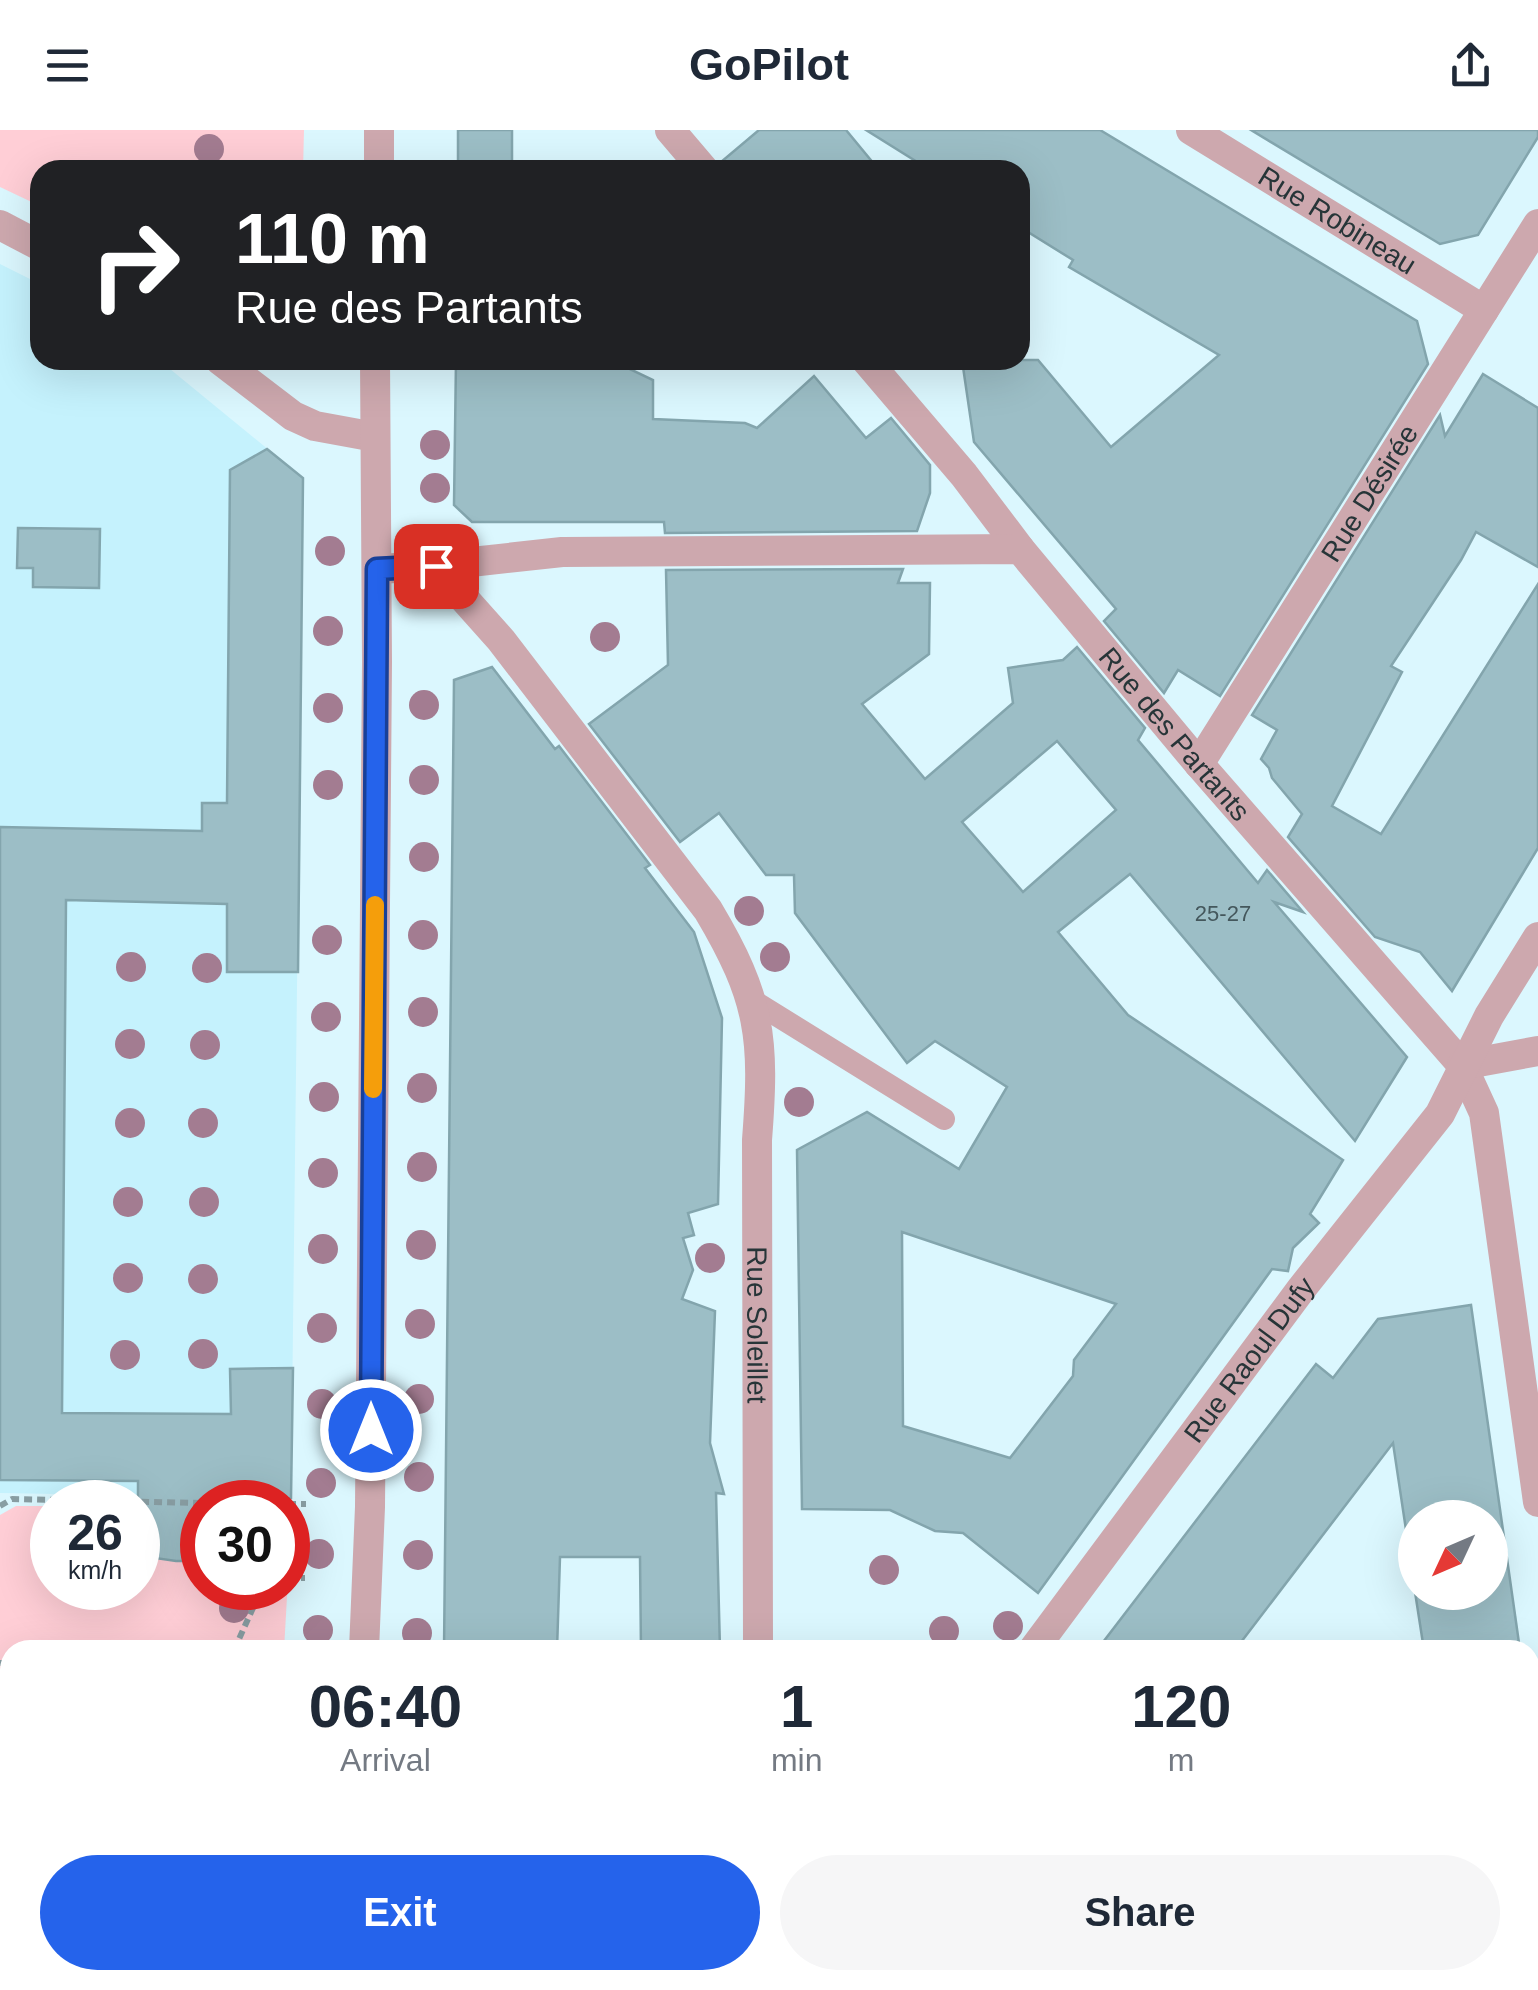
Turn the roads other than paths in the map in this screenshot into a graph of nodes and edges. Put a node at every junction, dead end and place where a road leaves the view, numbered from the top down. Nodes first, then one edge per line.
1 (380, 130) edge
2 (670, 130) edge
3 (1191, 130) edge
4 (379, 160) edge
5 (696, 160) edge
6 (1538, 224) edge
7 (0, 225) edge
8 (30, 241) edge
9 (1484, 310) junction
10 (233, 370) edge
11 (376, 370) edge
12 (874, 370) edge
13 (375, 436) junction
14 (1020, 549) junction
15 (436, 566) junction
16 (377, 569) junction
17 (1199, 764) junction
18 (1538, 937) edge
19 (752, 1000) junction
20 (1538, 1051) edge
21 (1462, 1066) junction
22 (944, 1119) dead end
23 (1538, 1502) edge
24 (364, 1640) edge
25 (758, 1640) edge
26 (1040, 1640) edge

1 - 4 street
2 - 5 street
3 - 9 street, Rue Robineau
6 - 9 street, Rue Désirée
7 - 8 street
9 - 17 street, Rue Désirée
10 - 13 street
11 - 13 street
12 - 14 street, Rue des Partants
13 - 16 street
14 - 15 street
14 - 17 street, Rue des Partants
15 - 16 street
15 - 19 street, Rue Soleillet
16 - 24 street
17 - 21 street, Rue des Partants
18 - 21 street, Rue Raoul Dufy
19 - 22 lane
19 - 25 street, Rue Soleillet
20 - 21 street
21 - 23 street, Rue des Partants
21 - 26 street, Rue Raoul Dufy

